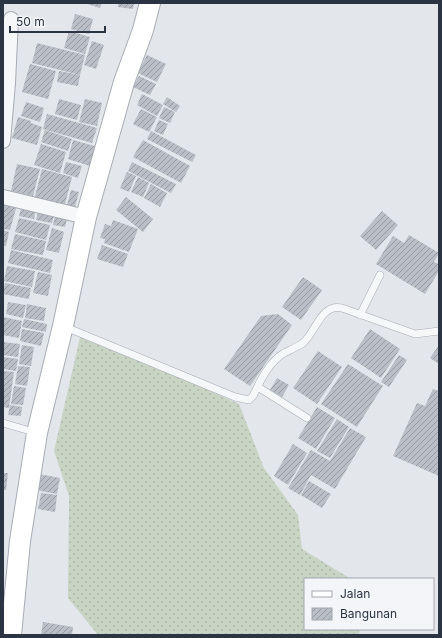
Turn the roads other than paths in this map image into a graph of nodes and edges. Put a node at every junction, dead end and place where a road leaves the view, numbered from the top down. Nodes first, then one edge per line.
1 (150, 3) edge
2 (11, 19) dead end
3 (3, 141) edge
4 (3, 197) edge
5 (86, 217) junction
6 (380, 275) dead end
7 (360, 315) junction
8 (63, 326) junction
9 (439, 331) edge
10 (258, 387) junction
11 (307, 418) dead end
12 (3, 423) edge
13 (37, 433) junction
14 (11, 635) edge

1 - 5 street
2 - 3 street
4 - 5 street
5 - 8 street
6 - 7 lane
7 - 9 lane
7 - 10 lane
8 - 10 lane
8 - 13 street
10 - 11 lane
12 - 13 lane
13 - 14 street

